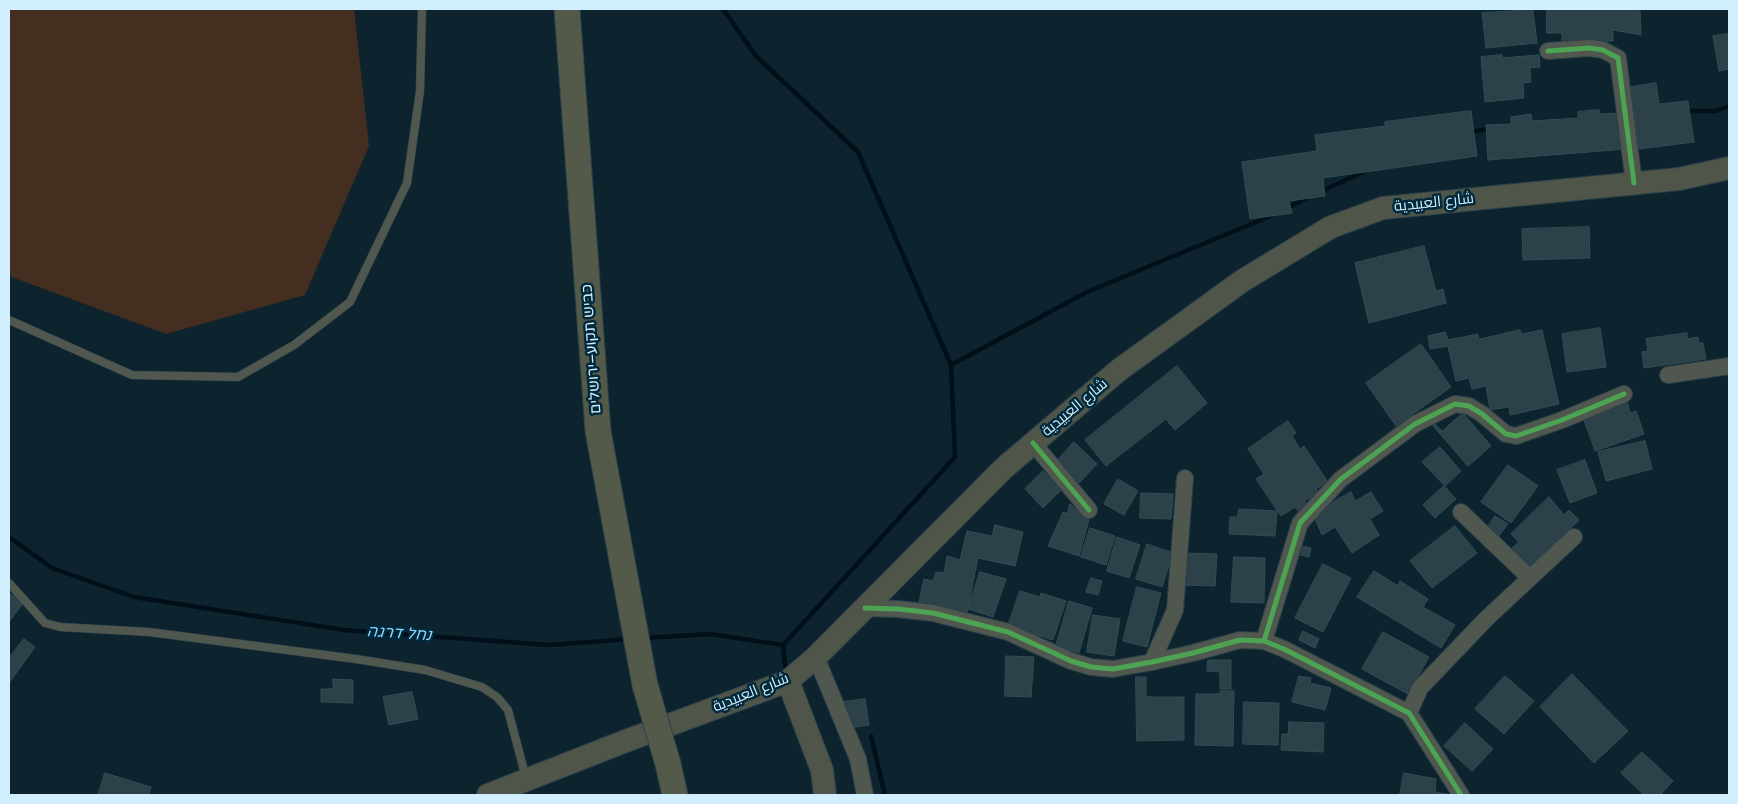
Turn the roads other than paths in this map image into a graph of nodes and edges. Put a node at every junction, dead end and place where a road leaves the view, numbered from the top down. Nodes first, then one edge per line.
1 (422, 9) edge
2 (567, 9) edge
3 (1548, 51) dead end
4 (1729, 168) edge
5 (1634, 183) junction
6 (9, 320) edge
7 (1729, 366) edge
8 (1668, 375) dead end
9 (1624, 394) dead end
10 (1033, 443) junction
11 (1185, 478) dead end
12 (1089, 510) dead end
13 (1461, 512) dead end
14 (1574, 537) dead end
15 (1530, 578) junction
16 (9, 583) edge
17 (865, 608) junction
18 (1264, 641) junction
19 (816, 657) junction
20 (1152, 662) junction
21 (788, 681) junction
22 (1409, 713) junction
23 (527, 780) junction
24 (488, 795) edge
25 (674, 795) edge
26 (825, 795) edge
27 (865, 795) edge
28 (1461, 795) edge

1 - 6 lane
2 - 25 main road, כביש תקוע–ירושלים, bridge
3 - 5 street
4 - 5 main road, شارع العبيدية
5 - 10 main road, شارع العبيدية
7 - 8 street
9 - 18 street
10 - 12 street
10 - 17 main road, شارع العبيدية
11 - 20 street
13 - 15 street
14 - 15 street
15 - 22 street
16 - 23 lane
17 - 19 main road, شارع العبيدية
17 - 20 street
18 - 20 street
18 - 22 street
19 - 21 main road, شارع العبيدية
19 - 27 street
21 - 23 main road, شارع العبيدية
21 - 26 main road
22 - 28 street
23 - 24 main road, شارع العبيدية

